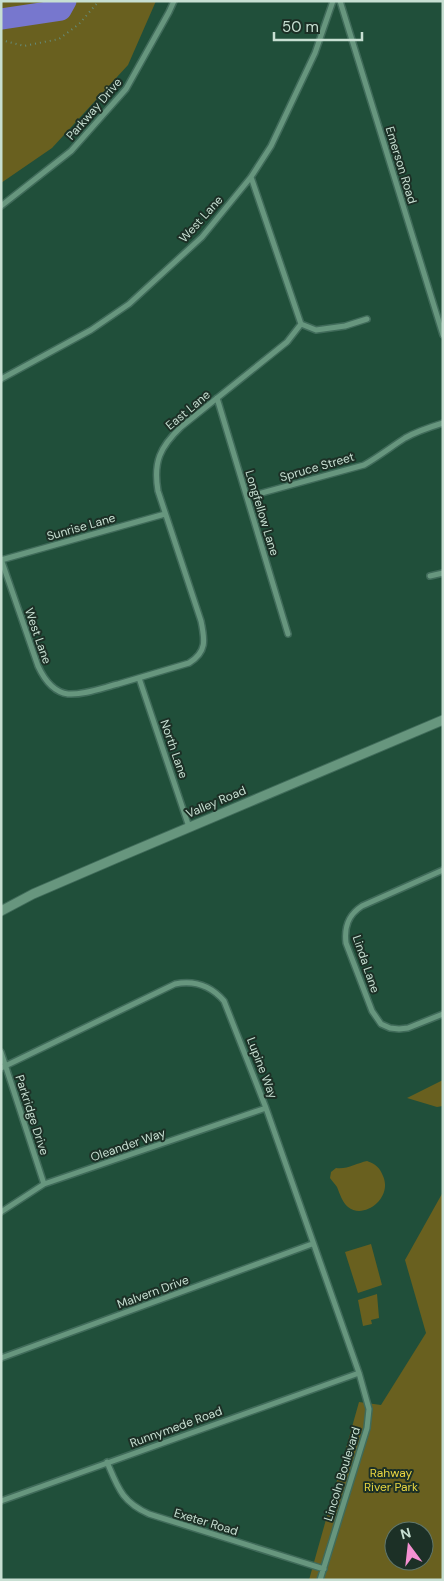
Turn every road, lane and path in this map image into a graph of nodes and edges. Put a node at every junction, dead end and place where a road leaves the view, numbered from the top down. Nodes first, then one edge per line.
1 (99, 1) edge
2 (174, 1) edge
3 (334, 1) edge
4 (340, 1) edge
5 (1, 40) edge
6 (251, 177) junction
7 (1, 206) edge
8 (367, 318) dead end
9 (301, 324) junction
10 (443, 335) edge
11 (1, 379) edge
12 (217, 398) junction
13 (443, 423) edge
14 (247, 497) junction
15 (165, 514) junction
16 (1, 560) edge
17 (443, 573) edge
18 (430, 576) dead end
19 (288, 634) dead end
20 (139, 678) junction
21 (443, 720) edge
22 (189, 827) junction
23 (443, 870) edge
24 (1, 911) edge
25 (443, 1014) edge
26 (1, 1052) edge
27 (4, 1067) edge
28 (266, 1108) junction
29 (44, 1184) junction
30 (1, 1212) edge
31 (312, 1244) junction
32 (1, 1358) edge
33 (359, 1373) junction
34 (107, 1462) junction
35 (1, 1501) edge
36 (324, 1569) junction
37 (320, 1580) edge

1 - 5 path
2 - 7 street, Parkway Drive
3 - 6 street, West Lane
4 - 10 street, Emerson Road
6 - 9 street
6 - 11 street, West Lane
8 - 9 street
9 - 12 street, East Lane
12 - 14 street, Longfellow Lane
12 - 15 street, East Lane
13 - 14 street, Spruce Street
14 - 19 street, Longfellow Lane
15 - 16 street, Sunrise Lane
15 - 20 street, East Lane
16 - 20 street, West Lane
17 - 18 street
20 - 22 street, North Lane
21 - 22 street, Valley Road
22 - 24 street, Valley Road
23 - 25 street, Linda Lane
26 - 27 street, Parkridge Drive
27 - 28 street, Lupine Way
27 - 29 street, Parkridge Drive
28 - 29 street, Oleander Way
28 - 31 street, Lupine Way
29 - 30 street, Oleander Way
31 - 32 street, Malvern Drive
31 - 33 street, Lupine Way
33 - 34 street, Runnymede Road
33 - 36 street, Lincoln Boulevard
34 - 35 street, Runnymede Road
34 - 36 street, Exeter Road
36 - 37 street, Lincoln Boulevard

